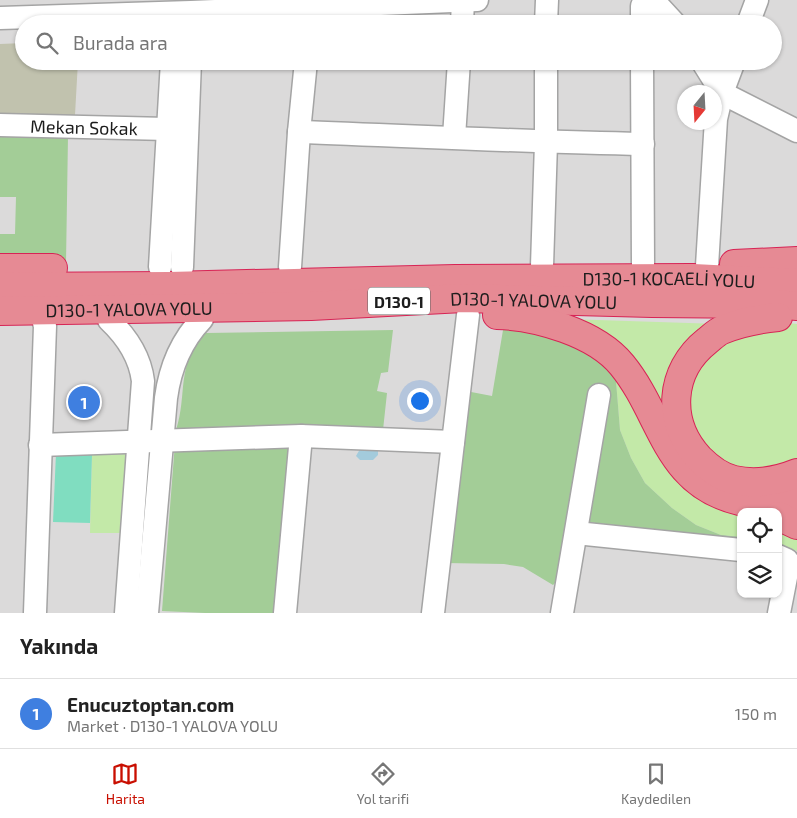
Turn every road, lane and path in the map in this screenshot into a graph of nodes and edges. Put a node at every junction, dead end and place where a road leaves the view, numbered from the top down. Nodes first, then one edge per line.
1 (468, 0) edge
2 (546, 0) edge
3 (645, 0) edge
4 (653, 0) edge
5 (757, 0) edge
6 (183, 12) edge
7 (92, 15) edge
8 (279, 15) edge
9 (321, 15) edge
10 (464, 15) edge
11 (546, 15) edge
12 (642, 15) edge
13 (667, 15) edge
14 (751, 15) edge
15 (0, 18) edge
16 (15, 18) edge
17 (171, 70) edge
18 (189, 70) edge
19 (305, 70) edge
20 (458, 70) edge
21 (546, 70) edge
22 (642, 70) edge
23 (708, 70) edge
24 (731, 70) edge
25 (717, 85) edge
26 (722, 93) joint
27 (0, 126) edge
28 (796, 128) edge
29 (167, 129) junction
30 (715, 130) edge
31 (299, 132) junction
32 (454, 137) junction
33 (546, 142) junction
34 (643, 144) junction
35 (797, 261) edge
36 (542, 266) junction
37 (642, 266) junction
38 (706, 266) junction
39 (171, 267) junction
40 (290, 267) junction
41 (0, 268) edge
42 (797, 268) edge
43 (455, 279) junction
44 (797, 283) edge
45 (0, 287) edge
46 (311, 306) junction
47 (0, 311) edge
48 (794, 313) edge
49 (468, 315) junction
50 (43, 319) junction
51 (202, 319) junction
52 (0, 320) edge
53 (109, 320) junction
54 (599, 395) dead end
55 (301, 436) junction
56 (140, 442) junction
57 (162, 442) junction
58 (453, 442) junction
59 (40, 445) junction
60 (797, 472) edge
61 (797, 499) edge
62 (742, 502) junction
63 (757, 508) edge
64 (782, 518) edge
65 (797, 525) edge
66 (576, 533) junction
67 (737, 550) edge
68 (782, 558) edge
69 (782, 598) edge
70 (782, 598) edge
71 (35, 613) edge
72 (126, 613) edge
73 (147, 613) edge
74 (285, 613) edge
75 (433, 613) edge
76 (562, 613) edge
77 (779, 613) edge

1 - 9 street
1 - 10 street
2 - 11 street
3 - 12 street
4 - 13 street
5 - 14 street
6 - 7 street
6 - 8 street
15 - 16 street
17 - 29 street
18 - 39 street
19 - 31 street
20 - 32 street
21 - 33 street
22 - 34 street
23 - 25 street
24 - 26 street
26 - 28 street
27 - 29 street, Mekan Sokak
29 - 39 street
30 - 38 street
31 - 32 street
31 - 40 street
32 - 33 street
33 - 34 street
33 - 36 street
34 - 37 street
35 - 38 highway
36 - 37 highway
36 - 40 highway
37 - 38 highway
37 - 43 highway
38 - 42 highway
39 - 40 highway
39 - 41 highway
43 - 44 highway, D130-1 KOCAELİ YOLU / D130-1
43 - 45 highway, D130-1 KOCAELİ YOLU / D130-1
46 - 47 highway, D130-1 YALOVA YOLU / D130-1
46 - 48 highway, D130-1 YALOVA YOLU / D130-1
46 - 49 highway
48 - 49 highway
48 - 60 highway
49 - 51 highway
49 - 58 street
49 - 62 highway
50 - 52 highway
50 - 53 highway
50 - 59 street
51 - 53 highway
51 - 57 street
53 - 56 street
54 - 66 street
55 - 57 street
55 - 58 street
55 - 74 street
56 - 57 street
56 - 59 street
56 - 72 street
57 - 73 street
58 - 75 street
59 - 71 street
61 - 62 highway
62 - 63 highway
64 - 65 highway
66 - 67 street
66 - 76 street
68 - 69 street
70 - 77 street

